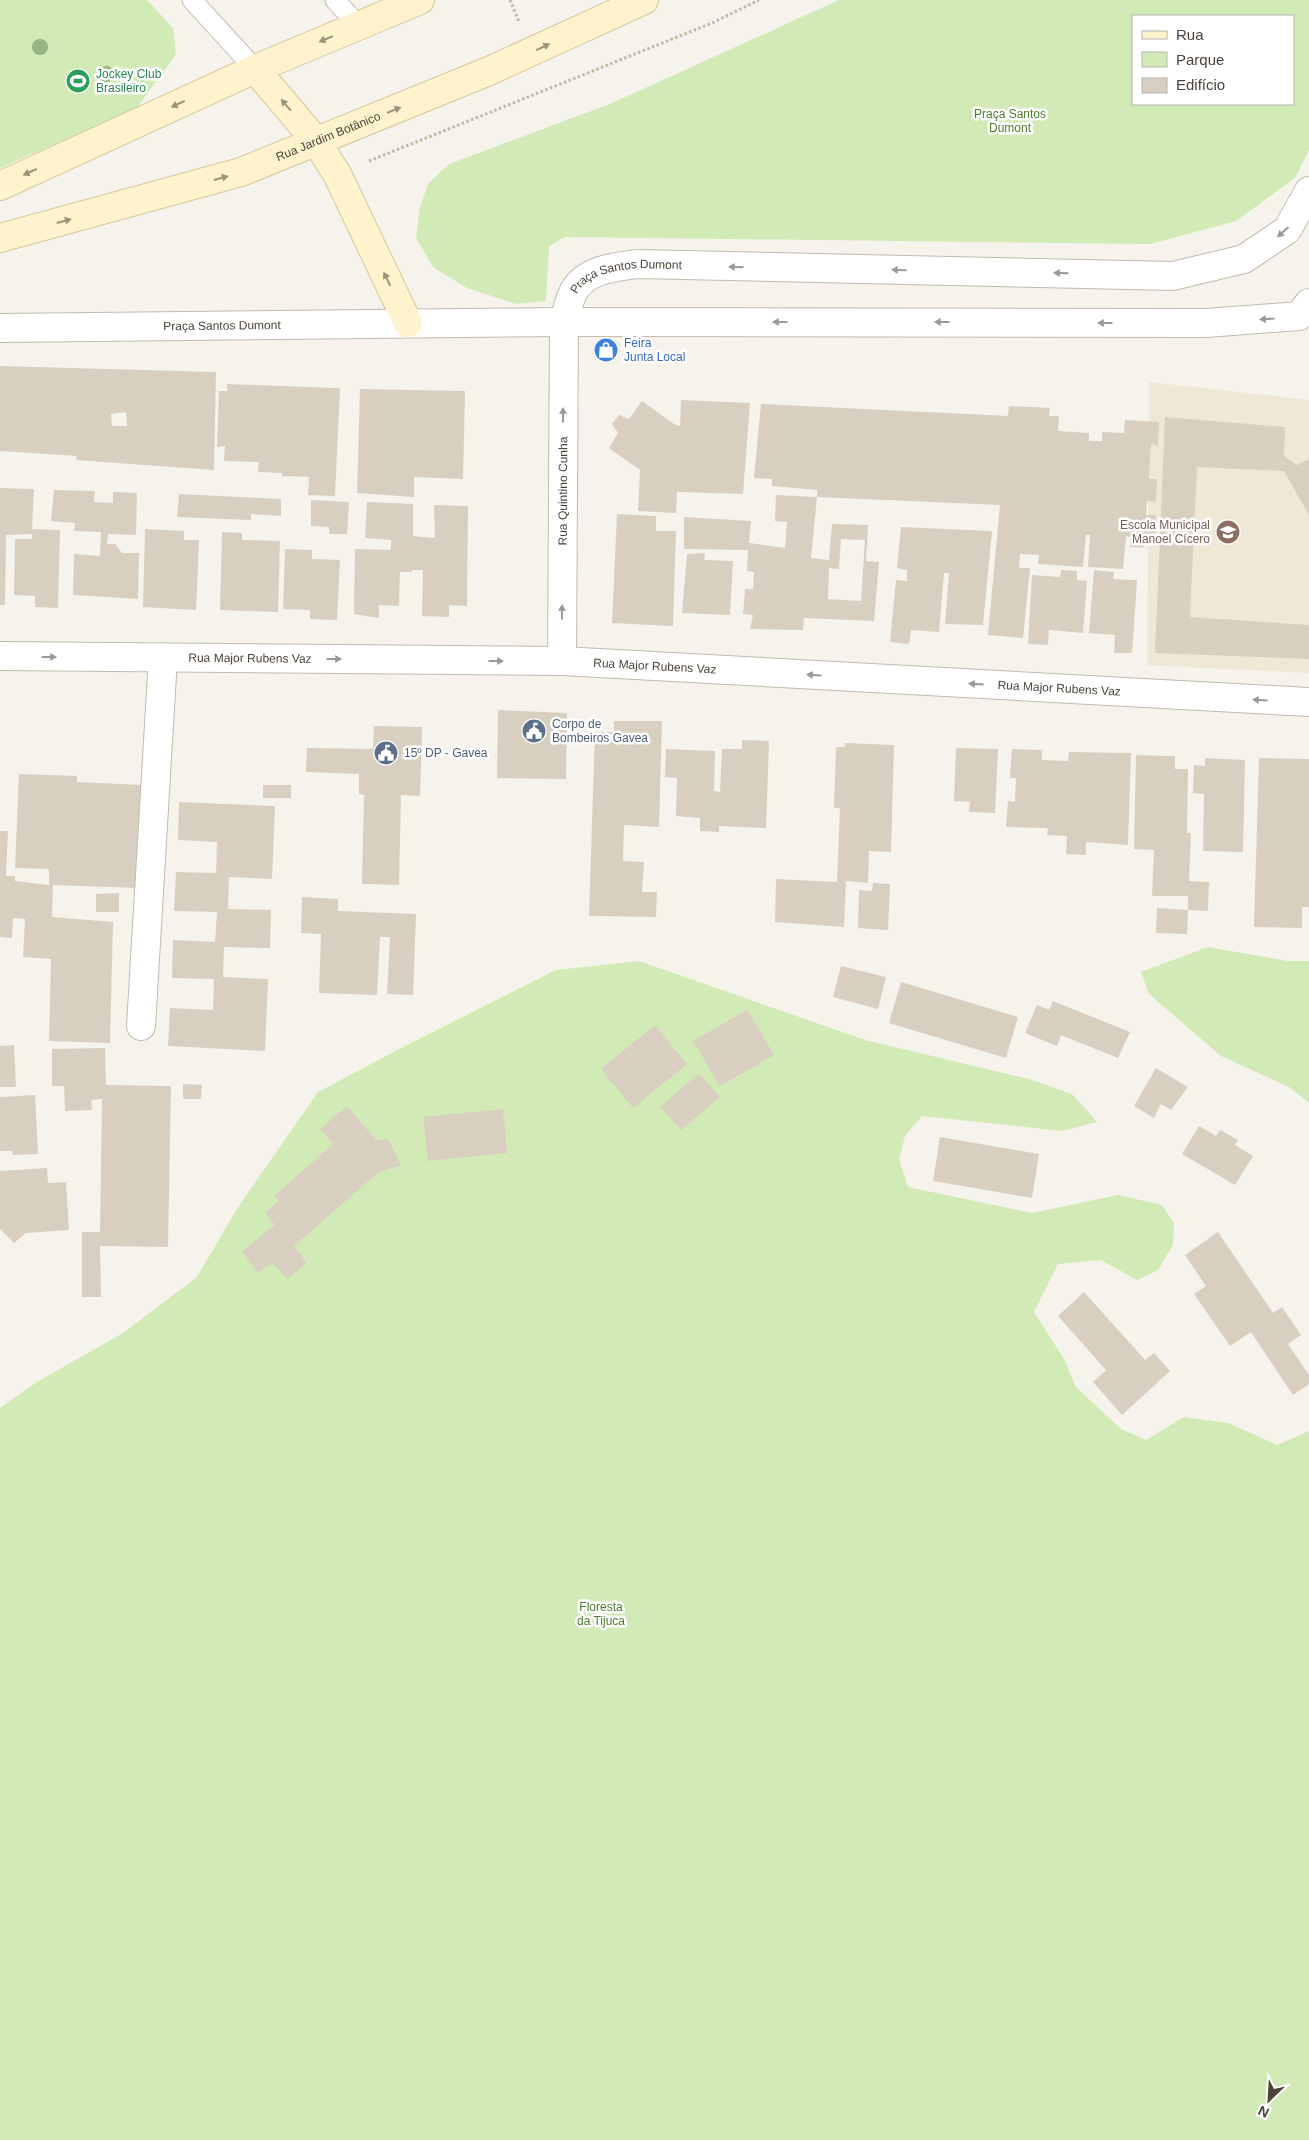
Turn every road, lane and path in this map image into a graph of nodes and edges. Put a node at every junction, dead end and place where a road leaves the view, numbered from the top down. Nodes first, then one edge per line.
1 (192, 0) edge
2 (335, 0) edge
3 (420, 0) edge
4 (644, 0) edge
5 (358, 25) junction
6 (255, 69) junction
7 (316, 142) junction
8 (0, 186) edge
9 (1309, 191) edge
10 (0, 238) edge
11 (1306, 318) edge
12 (564, 322) junction
13 (408, 323) junction
14 (0, 328) edge
15 (0, 656) edge
16 (163, 658) junction
17 (562, 661) junction
18 (1309, 702) edge
19 (141, 1026) dead end

1 - 6 lane
2 - 5 lane
3 - 5 main road
7 -> 4 main road, Rua Jardim Botânico
5 -> 6 main road
7 -> 6 main road
6 -> 8 main road
10 -> 7 main road, Rua Jardim Botânico
13 -> 7 main road
9 -> 12 street, Praça Santos Dumont
11 -> 12 street, Praça Santos Dumont
12 - 13 street, Praça Santos Dumont
17 -> 12 street, Rua Quintino Cunha
13 - 14 street, Praça Santos Dumont
15 -> 16 street, Rua Major Rubens Vaz
16 -> 17 street, Rua Major Rubens Vaz
16 - 19 street
18 -> 17 street, Rua Major Rubens Vaz

